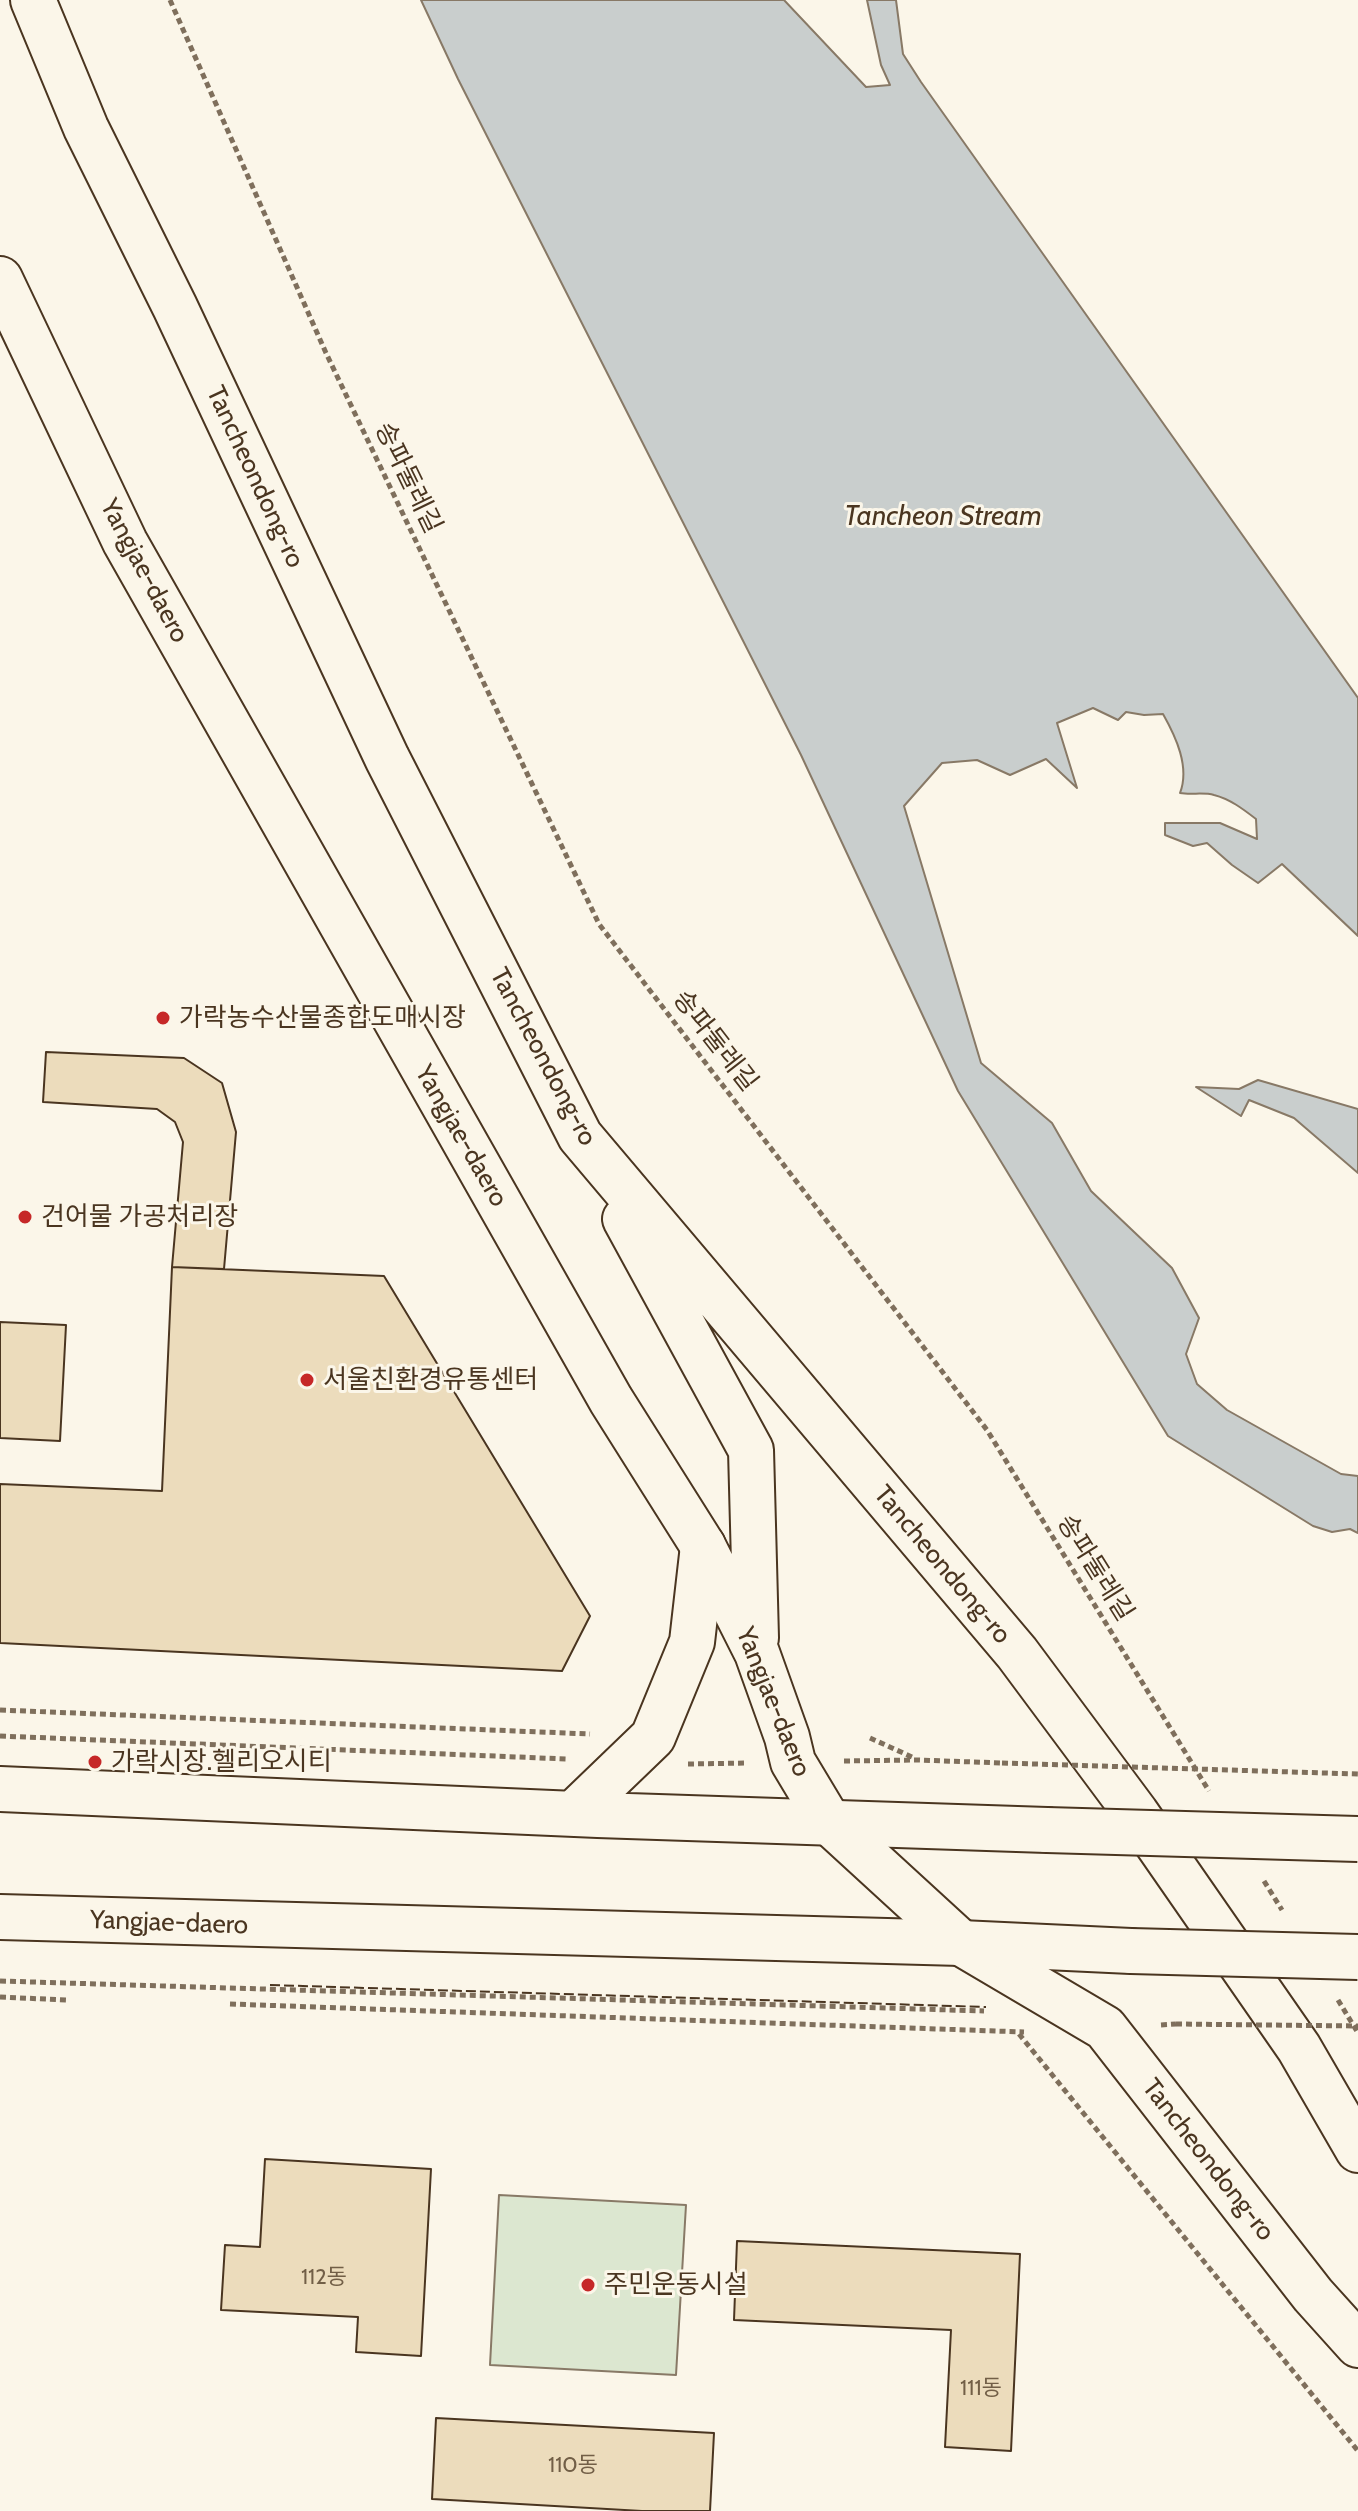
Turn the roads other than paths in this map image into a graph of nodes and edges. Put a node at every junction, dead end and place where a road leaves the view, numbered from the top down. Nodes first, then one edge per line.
1 (33, 0) edge
2 (0, 279) edge
3 (580, 1136) junction
4 (703, 1546) junction
5 (757, 1653) junction
6 (0, 1789) edge
7 (573, 1814) junction
8 (829, 1822) junction
9 (1358, 1839) edge
10 (0, 1917) edge
11 (961, 1943) junction
12 (1358, 1957) edge
13 (1358, 2150) edge
14 (1358, 2345) edge

1 - 3 street, Tancheondong-ro
2 - 4 street, Yangjae-daero
3 - 5 street
3 - 13 street, Tancheondong-ro
4 - 5 street, Yangjae-daero
4 - 7 street
5 - 8 street, Yangjae-daero
6 - 7 street
7 - 8 street
8 - 9 street, bridge
8 - 11 street, Yangjae-daero
10 - 11 street, Yangjae-daero
11 - 12 street, Yangjae-daero, bridge
11 - 14 street, Tancheondong-ro

